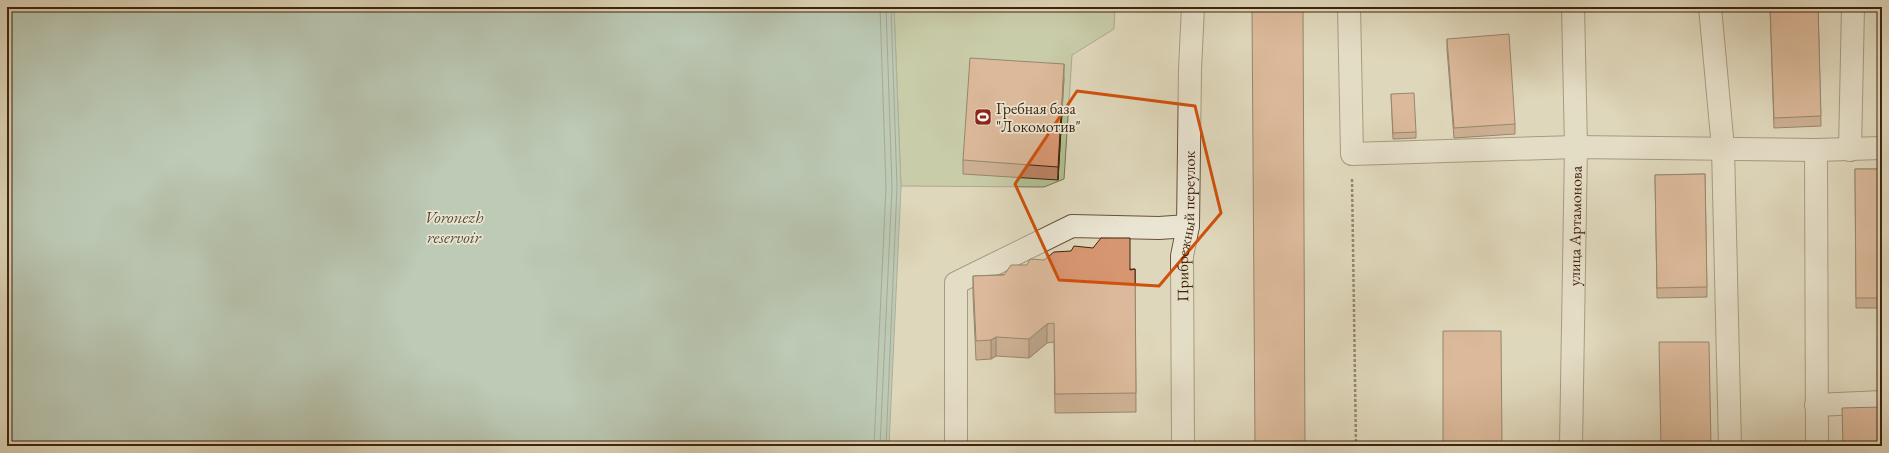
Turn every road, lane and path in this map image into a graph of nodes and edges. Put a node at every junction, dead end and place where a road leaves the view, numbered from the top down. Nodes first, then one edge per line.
1 (1193, 7) edge
2 (1348, 7) edge
3 (1573, 7) edge
4 (1710, 7) edge
5 (1853, 7) edge
6 (1576, 148) junction
7 (1723, 148) junction
8 (1882, 148) edge
9 (1816, 150) junction
10 (1850, 150) junction
11 (1352, 154) junction
12 (1188, 226) junction
13 (1882, 402) edge
14 (1816, 405) junction
15 (956, 446) edge
16 (1183, 446) edge
17 (1356, 446) edge
18 (1571, 446) edge
19 (1730, 446) edge
20 (1817, 446) edge

1 - 12 street, Прибрежный переулок
2 - 11 street
3 - 6 street, улица Артамонова
4 - 7 street
5 - 10 street
6 - 7 street
6 - 11 street
6 - 18 street, улица Артамонова
7 - 9 street
7 - 19 street
8 - 10 street
9 - 10 street
9 - 14 street
11 - 17 path
12 - 15 street
12 - 16 street, Прибрежный переулок
13 - 14 street
14 - 20 street

